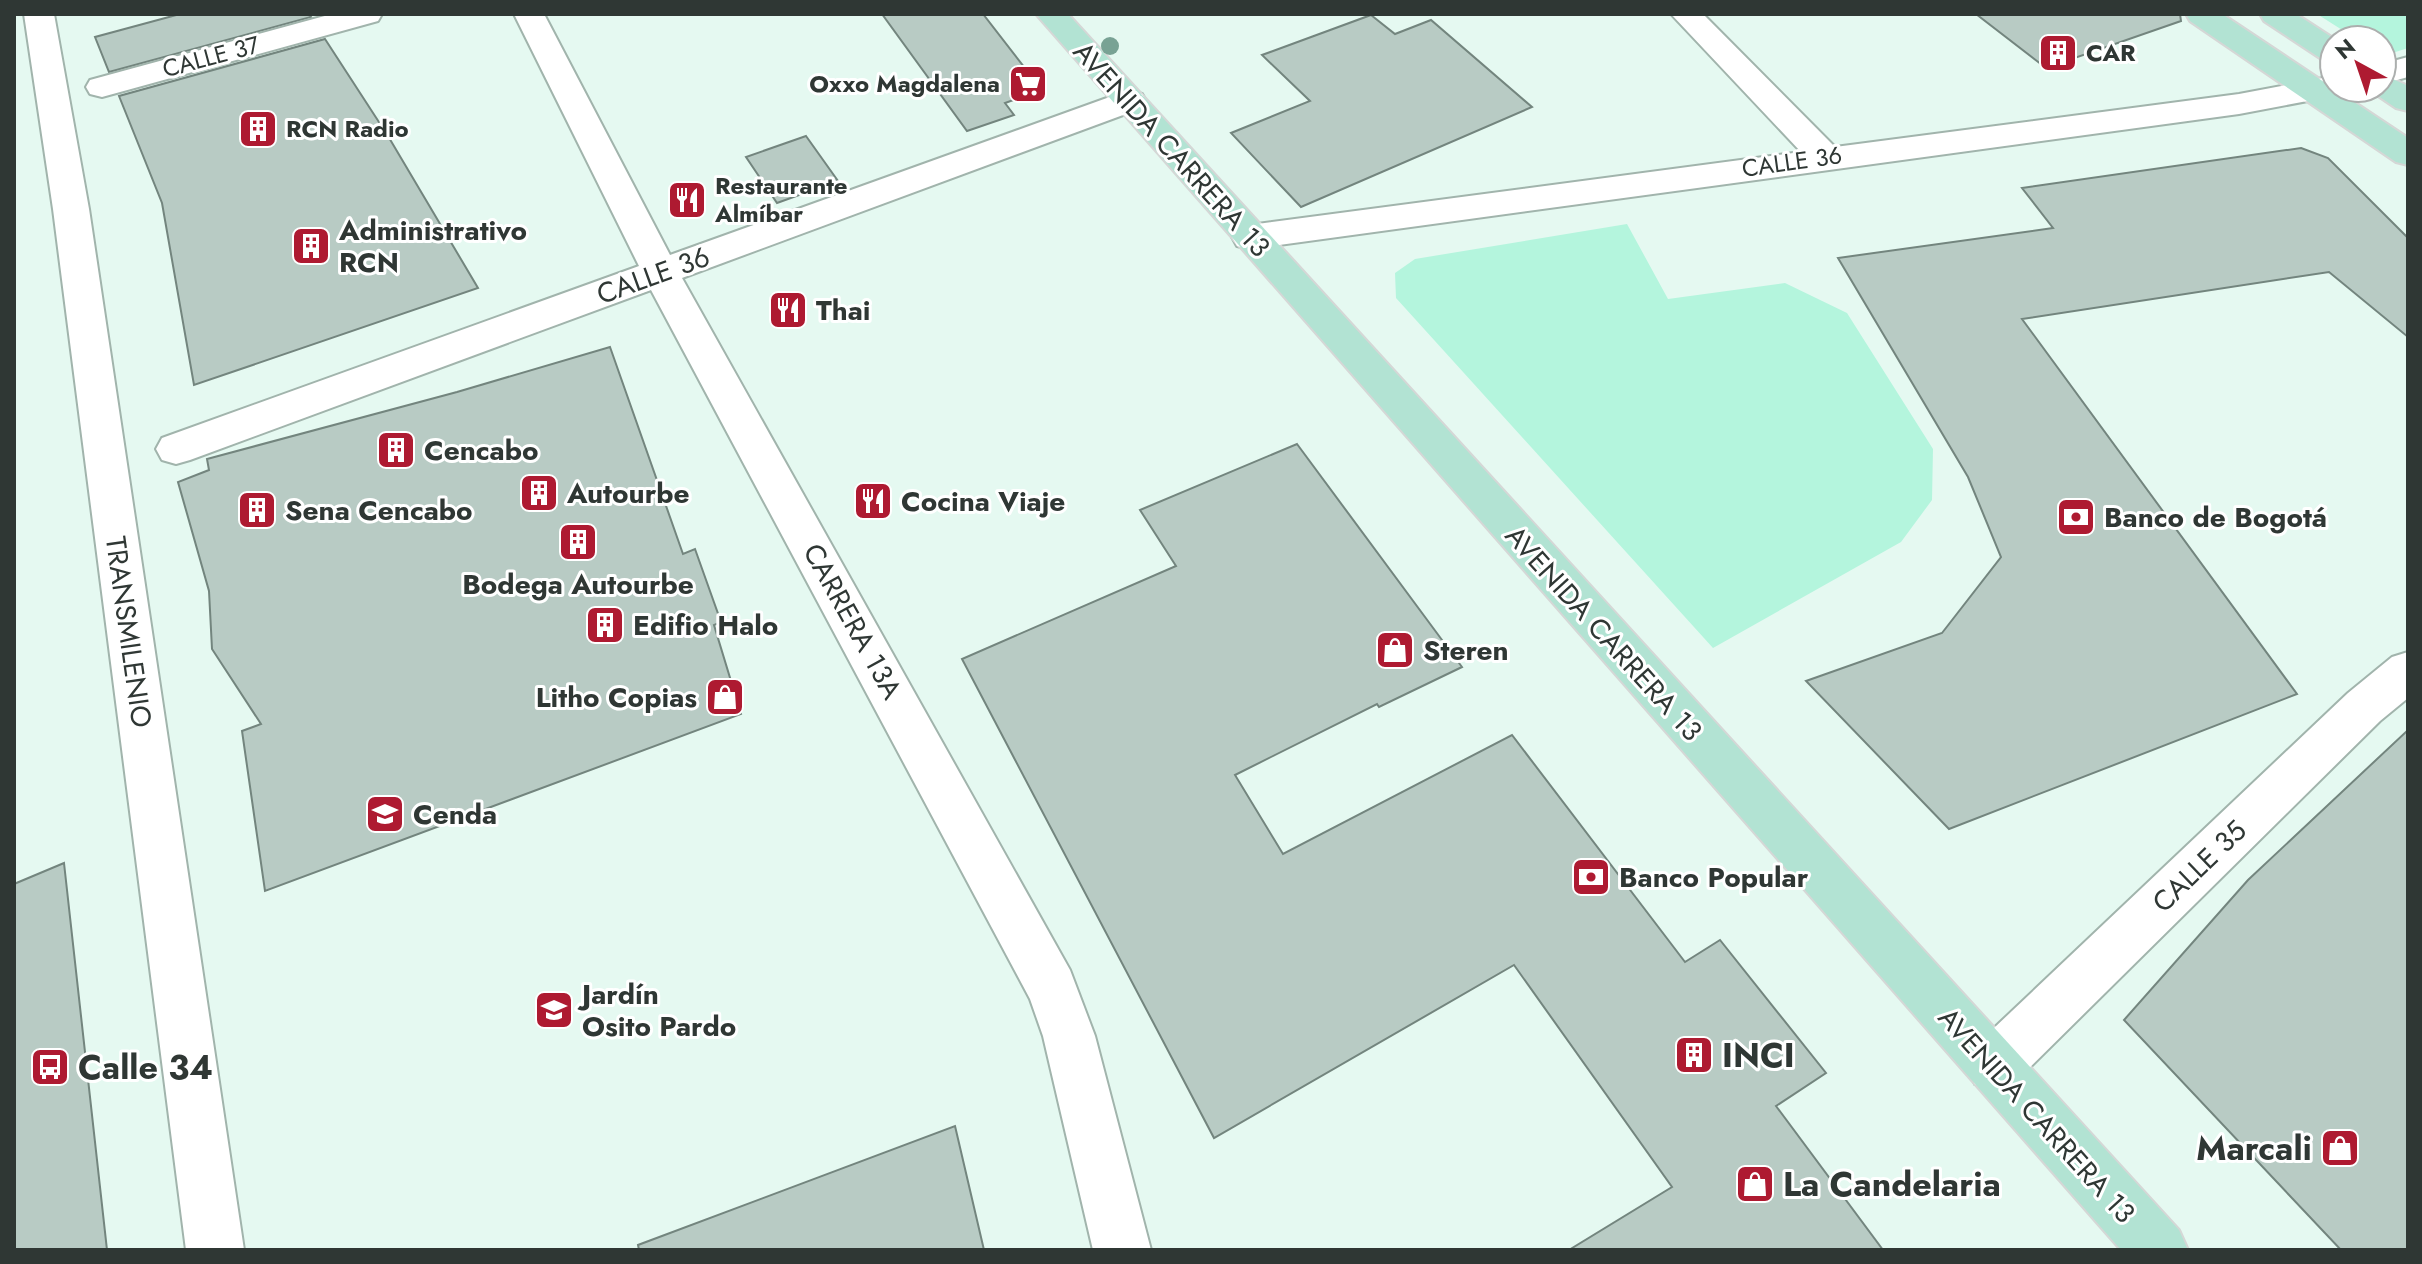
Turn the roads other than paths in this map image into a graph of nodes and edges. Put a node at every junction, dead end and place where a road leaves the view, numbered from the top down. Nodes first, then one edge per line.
1 (39, 14) edge
2 (367, 14) edge
3 (529, 14) edge
4 (1051, 14) edge
5 (1686, 14) edge
6 (2201, 14) edge
7 (2275, 14) edge
8 (2318, 42) edge
9 (2318, 84) edge
10 (102, 87) dead end
11 (2318, 89) edge
12 (1130, 101) junction
13 (2344, 104) edge
14 (2408, 154) edge
15 (1826, 158) junction
16 (1250, 237) junction
17 (660, 272) junction
18 (176, 449) dead end
19 (2408, 671) edge
20 (1994, 1065) junction
21 (215, 1250) edge
22 (1122, 1250) edge
23 (2159, 1250) edge

1 - 21 street, TRANSMILENIO
2 - 10 street, CALLE 37
3 - 17 street, CARRERA 13A
4 - 12 main road, AVENIDA CARRERA 13
5 - 15 street
6 - 9 main road
7 - 8 main road
11 - 15 street, CALLE 36
12 - 16 main road, AVENIDA CARRERA 13
12 - 17 street, CALLE 36
13 - 14 main road
15 - 16 street, CALLE 36
16 - 20 main road, AVENIDA CARRERA 13
17 - 18 street, CALLE 36
17 - 22 street, CARRERA 13A
19 - 20 street, CALLE 35
20 - 23 main road, AVENIDA CARRERA 13

